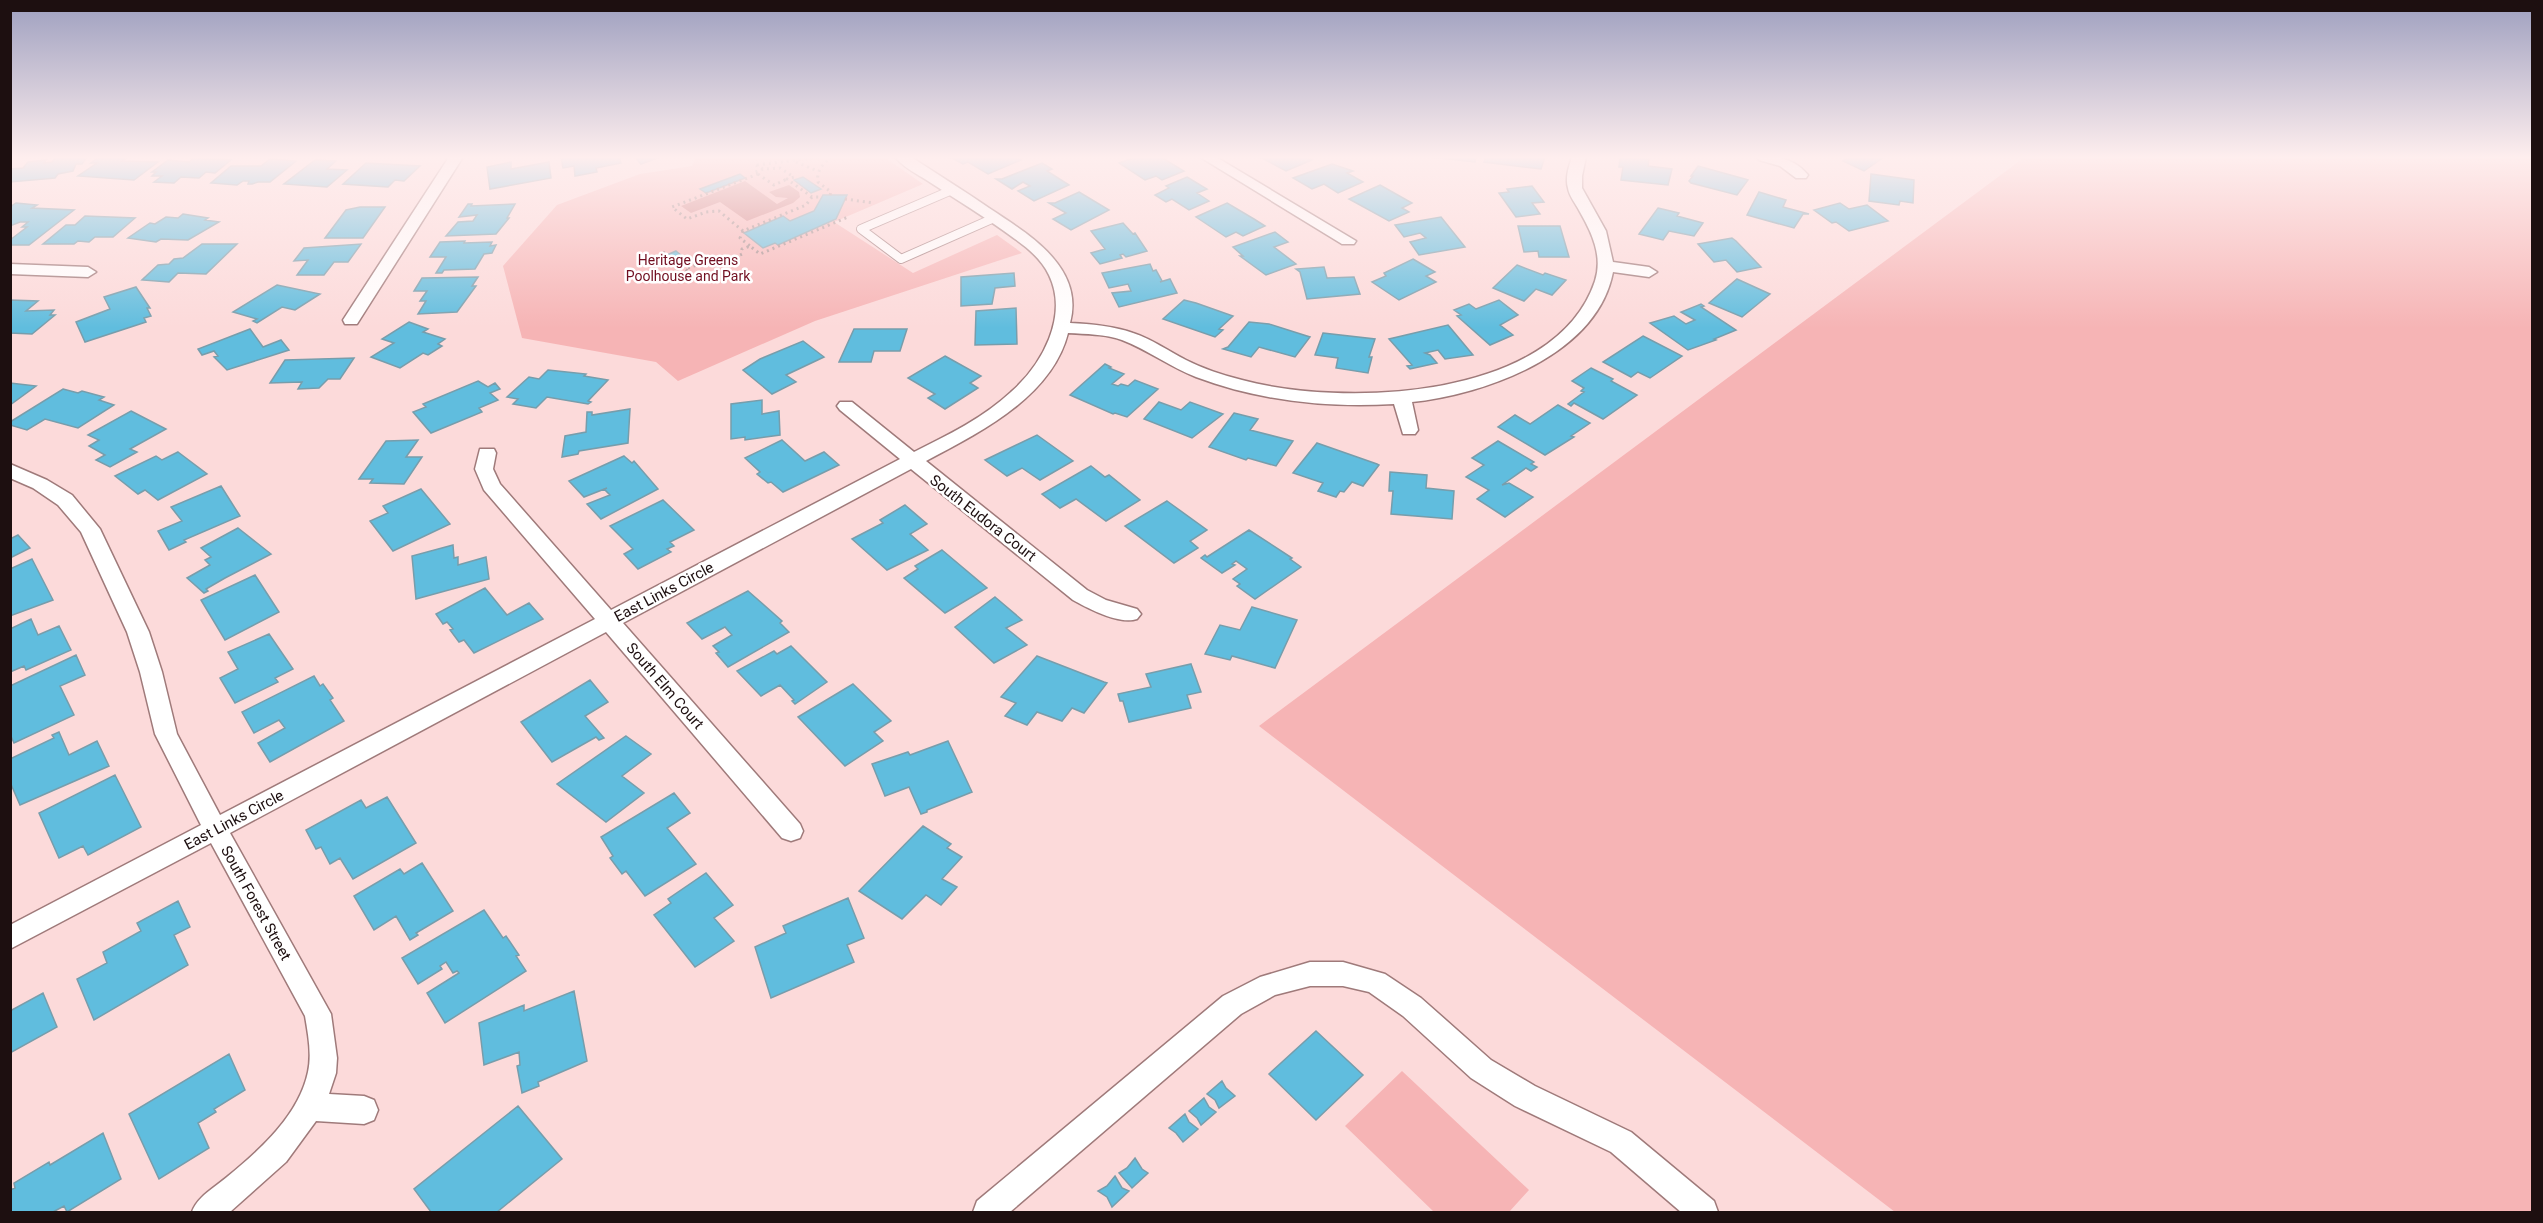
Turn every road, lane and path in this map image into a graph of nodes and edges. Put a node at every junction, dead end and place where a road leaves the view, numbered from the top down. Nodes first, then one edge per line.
1 (419, 214) edge
2 (681, 214) edge
3 (700, 214) edge
4 (721, 214) edge
5 (784, 214) edge
6 (896, 214) edge
7 (988, 214) edge
8 (1303, 214) edge
9 (1589, 214) edge
10 (852, 215) dead end
11 (994, 218) junction
12 (743, 231) junction
13 (1348, 241) dead end
14 (750, 246) junction
15 (663, 252) dead end
16 (1606, 266) junction
17 (10, 269) edge
18 (685, 269) junction
19 (88, 272) dead end
20 (1649, 272) dead end
21 (697, 278) dead end
22 (351, 320) dead end
23 (1062, 328) junction
24 (1402, 397) junction
25 (846, 406) dead end
26 (1409, 430) dead end
27 (487, 453) dead end
28 (911, 461) junction
29 (10, 470) edge
30 (1130, 614) dead end
31 (609, 621) junction
32 (216, 830) junction
33 (791, 831) dead end
34 (10, 938) edge
35 (309, 1107) junction
36 (364, 1110) dead end
37 (1691, 1209) edge
38 (207, 1212) edge
39 (988, 1212) edge

1 - 22 street
2 - 3 path
4 - 12 path
5 - 12 path
6 - 11 lane
7 - 11 street, East Links Circle
8 - 13 street
9 - 16 street
10 - 14 path
11 - 23 street, East Links Circle
12 - 14 path
14 - 18 path
15 - 18 path
16 - 20 street
16 - 24 street
17 - 19 street
18 - 21 path
23 - 24 street
23 - 28 street, East Links Circle
24 - 26 street
25 - 28 street, South Eudora Court
27 - 31 street, South Elm Court
28 - 30 street, South Eudora Court
28 - 31 street, East Links Circle
29 - 32 street, South Forest Street
31 - 32 street, East Links Circle
31 - 33 street, South Elm Court
32 - 34 street, East Links Circle
32 - 35 street, South Forest Street
35 - 36 street
35 - 38 street, South Forest Street
37 - 39 street

